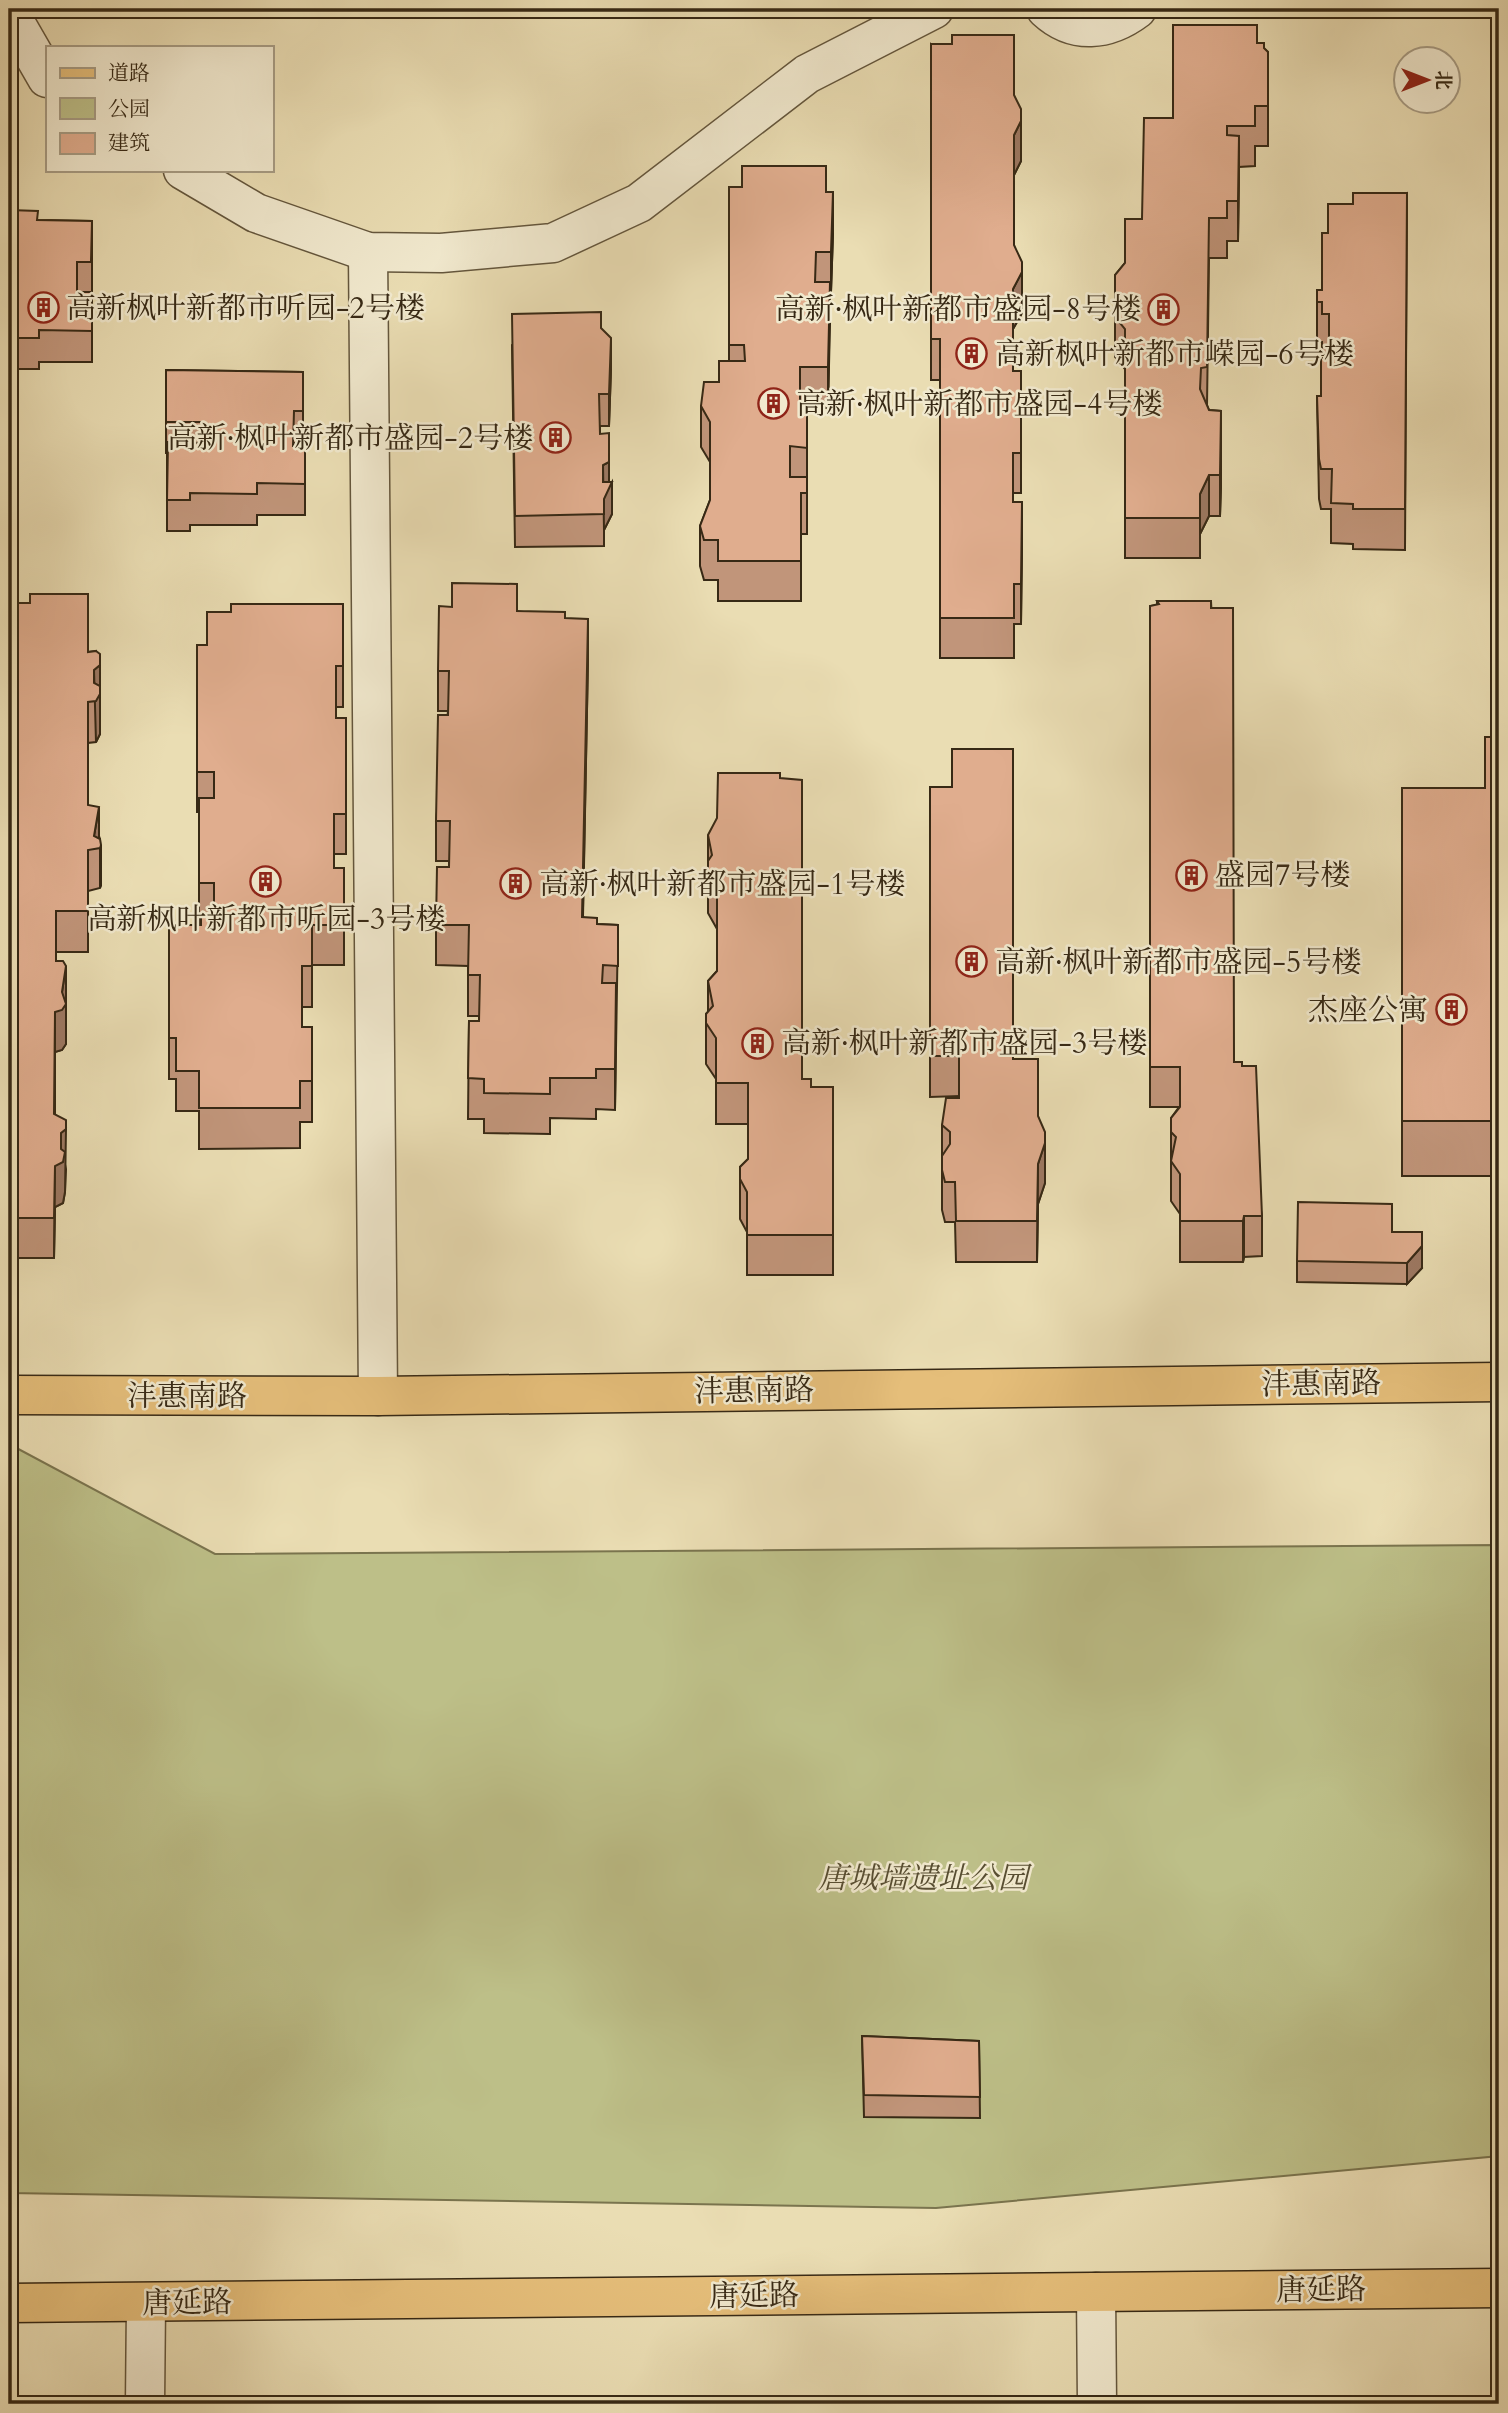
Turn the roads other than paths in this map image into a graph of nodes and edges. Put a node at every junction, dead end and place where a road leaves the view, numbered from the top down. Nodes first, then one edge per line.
1 (934, 9) edge
2 (1046, 9) edge
3 (1137, 9) edge
4 (9, 12) edge
5 (46, 76) edge
6 (186, 172) edge
7 (368, 252) junction
8 (1499, 1382) edge
9 (9, 1395) edge
10 (378, 1396) junction
11 (1499, 2288) edge
12 (1096, 2292) junction
13 (9, 2303) edge
14 (146, 2304) junction
15 (145, 2404) edge
16 (1097, 2404) edge

1 - 7 street
2 - 3 street
4 - 5 street
6 - 7 street
7 - 10 street
8 - 10 main road, 沣惠南路
9 - 10 main road, 沣惠南路
11 - 12 main road, 唐延路
12 - 14 main road, 唐延路
12 - 16 street
13 - 14 main road, 唐延路
14 - 15 street

